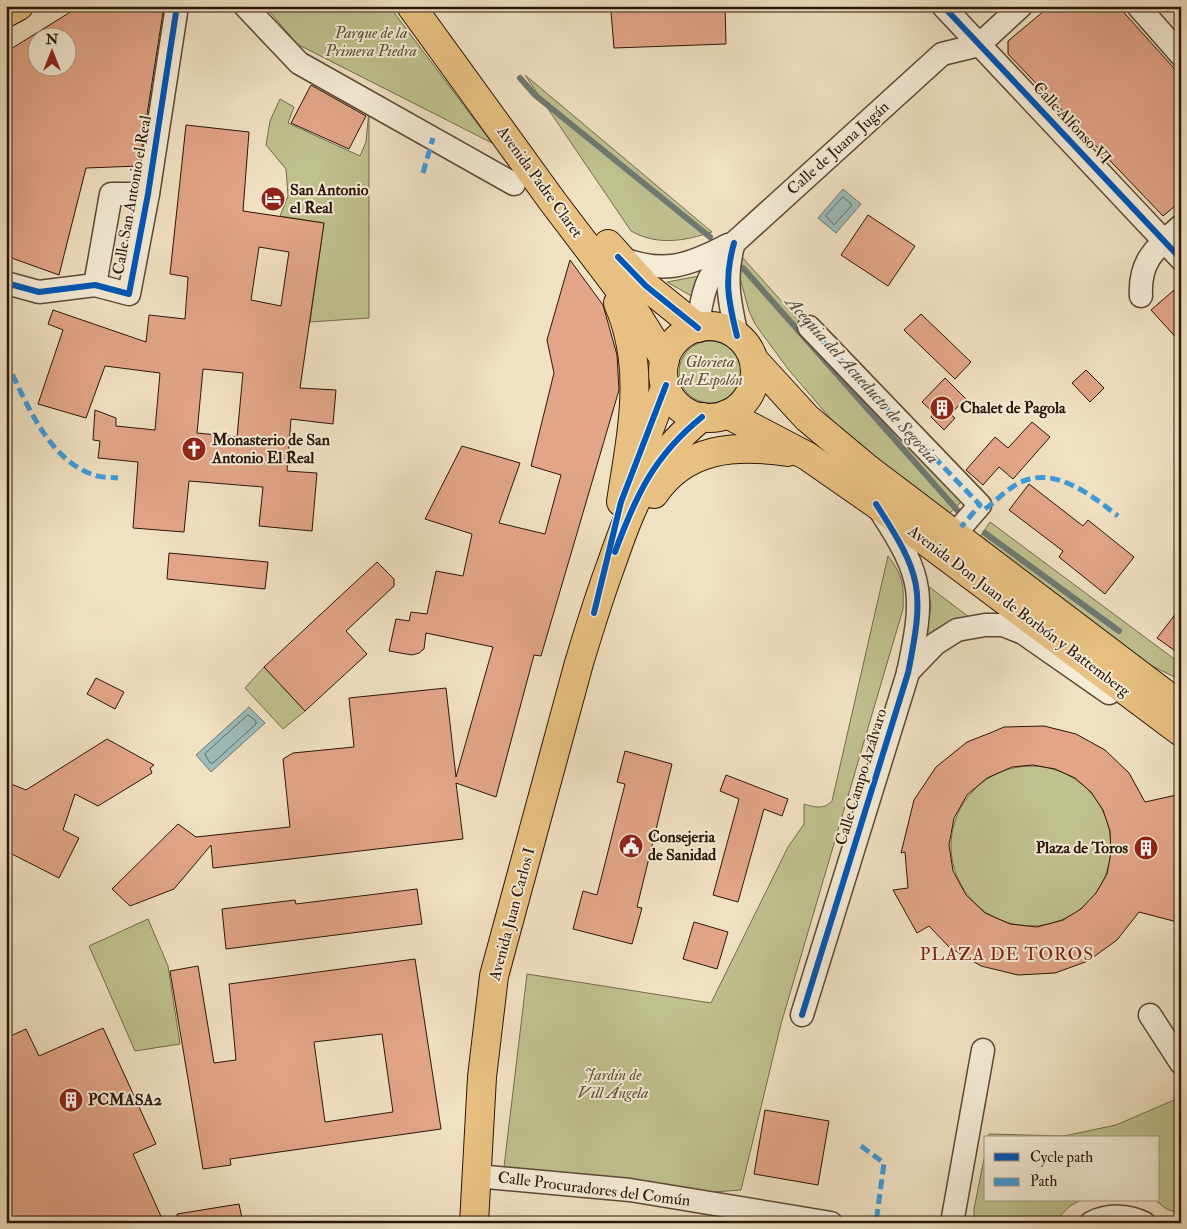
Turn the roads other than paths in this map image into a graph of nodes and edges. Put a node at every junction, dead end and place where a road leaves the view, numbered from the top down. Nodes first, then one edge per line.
1 (176, 6) edge
2 (245, 6) edge
3 (411, 6) edge
4 (435, 6) edge
5 (1021, 6) edge
6 (1138, 6) edge
7 (947, 11) edge
8 (979, 44) junction
9 (1180, 51) edge
10 (942, 54) junction
11 (514, 184) dead end
12 (148, 194) junction
13 (1181, 226) edge
14 (1164, 241) junction
15 (734, 243) junction
16 (605, 255) junction
17 (1181, 259) edge
18 (6, 283) edge
19 (95, 284) junction
20 (1141, 296) dead end
21 (809, 327) dead end
22 (698, 328) junction
23 (737, 336) junction
24 (754, 360) junction
25 (666, 373) junction
26 (715, 416) junction
27 (807, 456) junction
28 (621, 502) junction
29 (876, 504) junction
30 (961, 527) dead end
31 (594, 613) junction
32 (1112, 655) junction
33 (908, 673) junction
34 (1181, 690) edge
35 (1181, 706) edge
36 (1149, 709) junction
37 (1181, 732) edge
38 (802, 1015) dead end
39 (1150, 1015) dead end
40 (983, 1050) dead end
41 (1181, 1063) edge
42 (476, 1176) junction
43 (474, 1223) edge
44 (831, 1223) edge
45 (952, 1223) edge
46 (1091, 1223) edge
47 (1144, 1223) edge

1 - 12 street, Calle San Antonio el Real
2 - 11 street
3 - 16 main road, Avenida Padre Claret
4 - 16 main road, Avenida Padre Claret
5 - 8 street
6 - 9 street
7 - 8 street, Calle Alfonso VI
7 - 10 street
8 - 10 street, Calle de Juana Jugán
8 - 14 street, Calle Alfonso VI
10 - 15 street, Calle de Juana Jugán
12 - 19 street, Calle San Antonio el Real
12 - 19 street, Calle San Antonio el Real
13 - 14 street
14 - 17 street, Calle Alfonso VI
14 - 20 street
15 - 16 street
15 - 22 street, Calle de Juana Jugán
15 - 23 street
16 - 22 main road, Avenida Padre Claret
16 - 25 main road, Avenida Padre Claret
16 - 28 main road
18 - 19 street, Calle San Antonio el Real
21 - 30 street, Avenida Don Juan de Borbón y Battemberg
22 - 23 main road
22 - 25 main road
23 - 24 main road
24 - 26 main road
24 - 32 main road, Avenida Don Juan de Borbón y Battemberg
25 - 26 main road
25 - 28 main road, Avenida Juan Carlos I
26 - 27 main road, Avenida Don Juan de Borbón y Battemberg
26 - 31 main road, Avenida Juan Carlos I
27 - 29 main road, Avenida Don Juan de Borbón y Battemberg
27 - 31 main road
28 - 31 main road, Avenida Juan Carlos I
29 - 33 street, Calle Campo Azálvaro
29 - 36 main road, Avenida Don Juan de Borbón y Battemberg
31 - 42 main road, Avenida Juan Carlos I
32 - 34 street, Avenida Don Juan de Borbón y Battemberg
32 - 35 main road, Avenida Don Juan de Borbón y Battemberg
33 - 36 street, Calle Campo Azálvaro
33 - 38 street, Calle Campo Azálvaro
36 - 37 main road, Avenida Don Juan de Borbón y Battemberg
39 - 41 street
40 - 45 street
42 - 43 main road, Avenida Juan Carlos I
42 - 44 street, Calle Procuradores del Común
46 - 47 street

